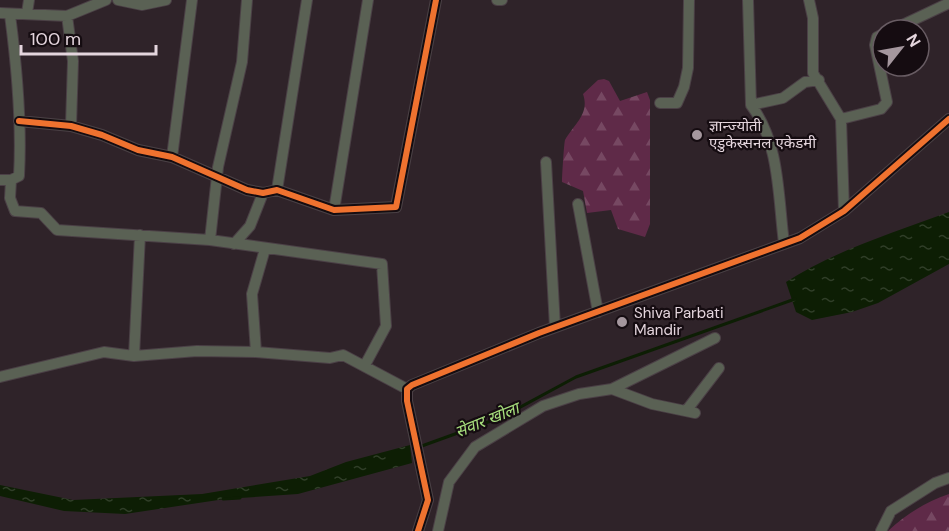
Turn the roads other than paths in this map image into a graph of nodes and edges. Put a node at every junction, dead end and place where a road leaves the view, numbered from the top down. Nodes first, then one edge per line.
1 (29, 0) edge
2 (106, 0) edge
3 (118, 0) edge
4 (166, 0) edge
5 (192, 0) edge
6 (247, 0) edge
7 (308, 0) edge
8 (368, 0) edge
9 (436, 0) edge
10 (688, 0) edge
11 (748, 0) edge
12 (809, 0) edge
13 (949, 3) edge
14 (27, 13) junction
15 (5, 14) edge
16 (68, 16) junction
17 (917, 18) edge
18 (882, 78) edge
19 (819, 80) junction
20 (660, 104) dead end
21 (750, 105) junction
22 (841, 119) junction
23 (949, 119) edge
24 (20, 121) junction
25 (72, 126) junction
26 (172, 157) junction
27 (546, 162) dead end
28 (217, 177) junction
29 (6, 180) edge
30 (277, 190) junction
31 (263, 193) junction
32 (578, 204) dead end
33 (334, 210) junction
34 (844, 211) junction
35 (140, 235) junction
36 (210, 240) junction
37 (784, 243) junction
38 (234, 244) junction
39 (265, 249) junction
40 (598, 312) junction
41 (555, 327) junction
42 (715, 338) dead end
43 (256, 352) junction
44 (134, 356) junction
45 (365, 365) junction
46 (719, 368) dead end
47 (0, 377) edge
48 (612, 389) junction
49 (406, 390) junction
50 (949, 478) edge
51 (418, 531) edge
52 (438, 531) edge
53 (881, 531) edge

1 - 14 street
2 - 16 street
3 - 4 street
5 - 26 street
6 - 28 street
7 - 30 street
8 - 33 street
9 - 33 street
10 - 20 street
11 - 21 street
12 - 19 street
13 - 17 street
14 - 15 street
14 - 16 street
15 - 24 street
16 - 25 street
18 - 22 street
19 - 21 street
19 - 22 street
21 - 37 street
22 - 34 street
23 - 34 street
24 - 25 street
24 - 29 street
25 - 26 street
26 - 28 street
27 - 41 street
28 - 31 street
28 - 36 street
29 - 35 street
30 - 31 street
30 - 33 street
31 - 38 street
32 - 40 street
34 - 37 street
35 - 36 street
35 - 44 street
36 - 38 street
37 - 40 street
38 - 39 street
39 - 43 street
39 - 45 street
40 - 41 street
41 - 49 street
42 - 48 street
43 - 44 street
43 - 45 street
44 - 47 street
45 - 49 street
46 - 48 street
48 - 52 street
49 - 51 street
50 - 53 street

